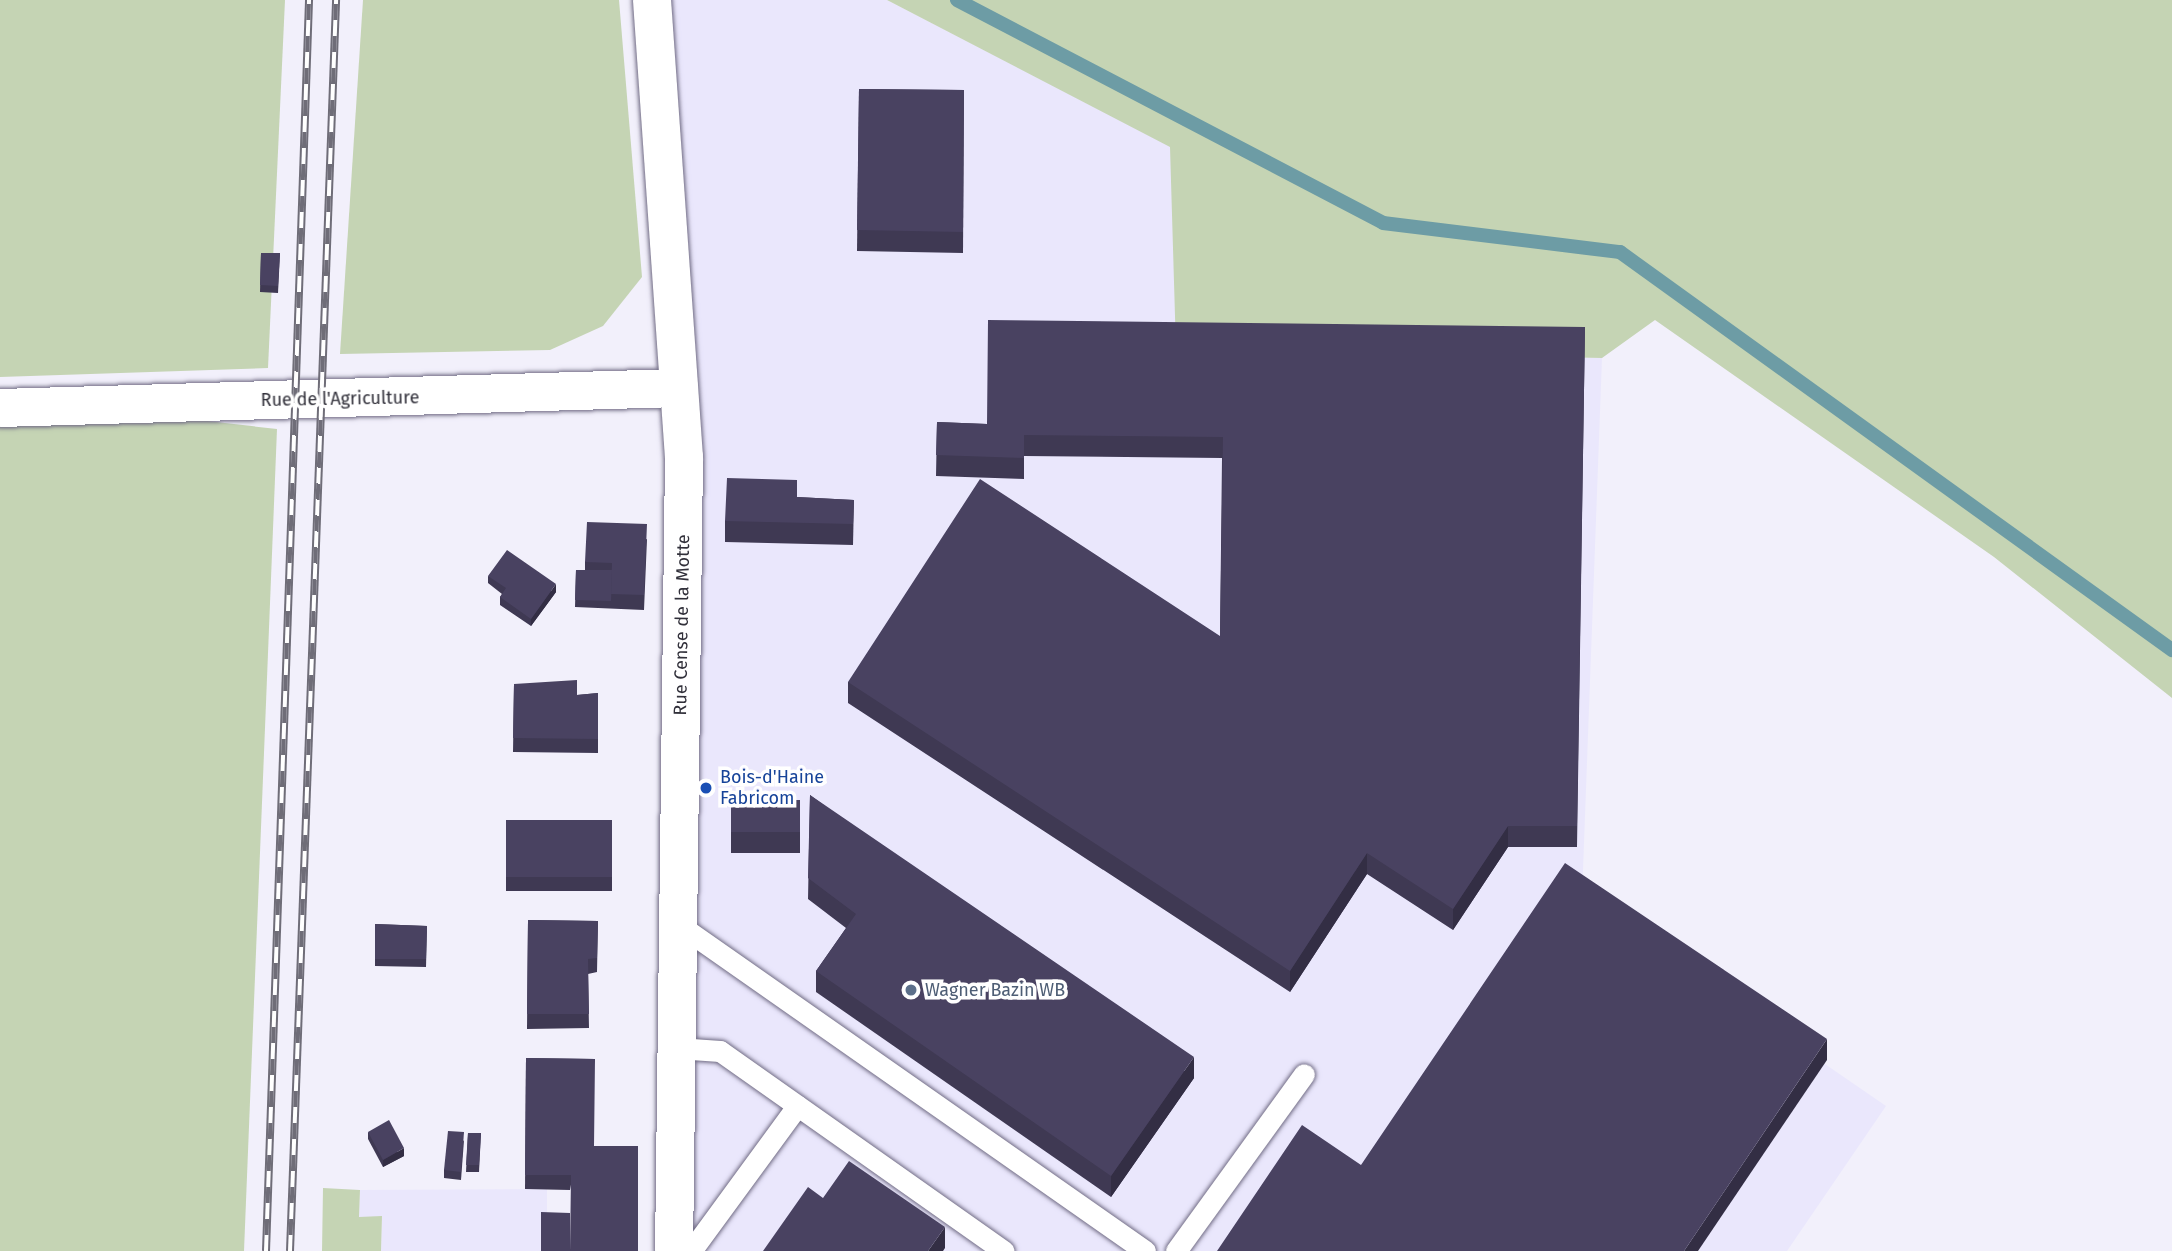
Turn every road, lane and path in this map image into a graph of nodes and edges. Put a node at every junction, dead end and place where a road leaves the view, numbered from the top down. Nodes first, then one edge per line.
1 (652, 0) edge
2 (679, 388) junction
3 (0, 408) edge
4 (678, 924) junction
5 (677, 1048) junction
6 (1304, 1073) dead end
7 (797, 1106) junction
8 (674, 1251) edge
9 (691, 1251) edge
10 (1003, 1251) edge
11 (1145, 1251) edge
12 (1176, 1251) edge

1 - 2 street, Rue Cense de la Motte
2 - 3 street, Rue de l'Agriculture
2 - 4 street, Rue Cense de la Motte
4 - 5 street, Rue Cense de la Motte
4 - 11 lane
5 - 7 lane
5 - 8 street, Rue Cense de la Motte
6 - 12 lane
7 - 9 lane
7 - 10 lane

